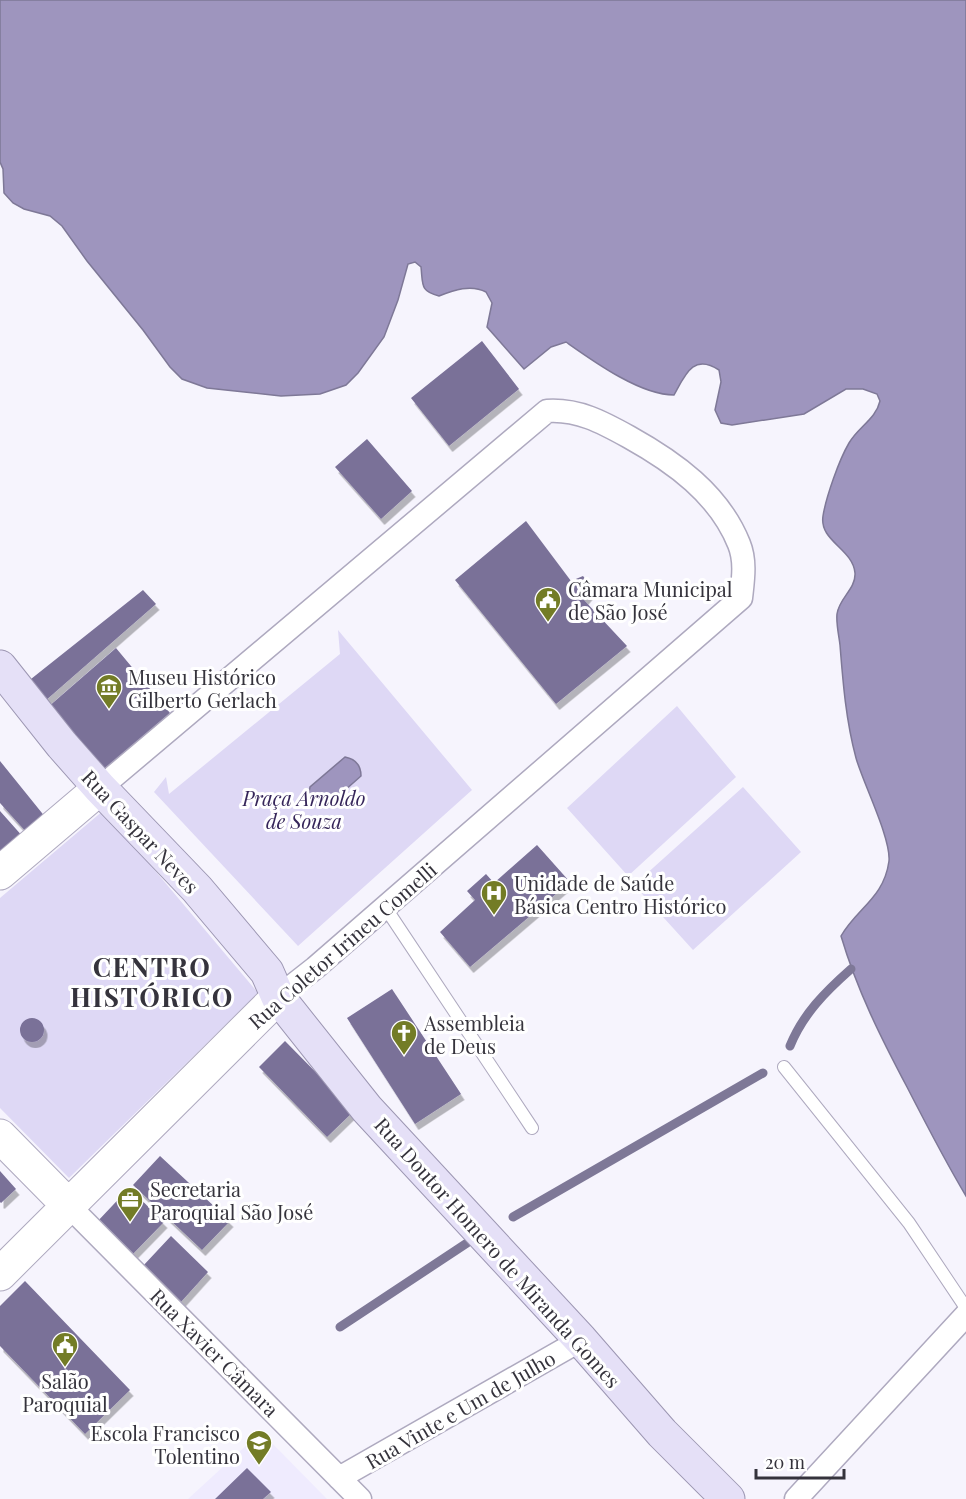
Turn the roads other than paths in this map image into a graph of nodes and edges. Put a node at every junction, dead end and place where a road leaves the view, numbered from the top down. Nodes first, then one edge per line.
1 (0, 667) edge
2 (100, 788) junction
3 (0, 873) edge
4 (385, 907) junction
5 (278, 997) junction
6 (784, 1067) dead end
7 (532, 1128) dead end
8 (0, 1136) edge
9 (69, 1206) junction
10 (0, 1274) edge
11 (966, 1308) edge
12 (966, 1315) edge
13 (581, 1340) junction
14 (339, 1478) junction
15 (360, 1499) edge
16 (728, 1499) edge
17 (796, 1499) edge

1 - 2 main road, Rua Gaspar Neves
2 - 3 main road
2 - 4 street, Rua Coletor Irineu Comelli
2 - 5 main road, Rua Gaspar Neves
4 - 5 street, Rua Coletor Irineu Comelli
4 - 7 lane
5 - 9 main road, Rua Coletor Irineu Comelli
5 - 13 main road, Rua Doutor Homero de Miranda Gomes
6 - 11 lane
8 - 9 main road
9 - 10 main road, Rua Coletor Irineu Comelli
9 - 14 street, Rua Xavier Câmara
12 - 17 street
13 - 14 street, Rua Vinte e Um de Julho
13 - 16 main road, Rua Doutor Homero de Miranda Gomes
14 - 15 street, Rua Xavier Câmara

